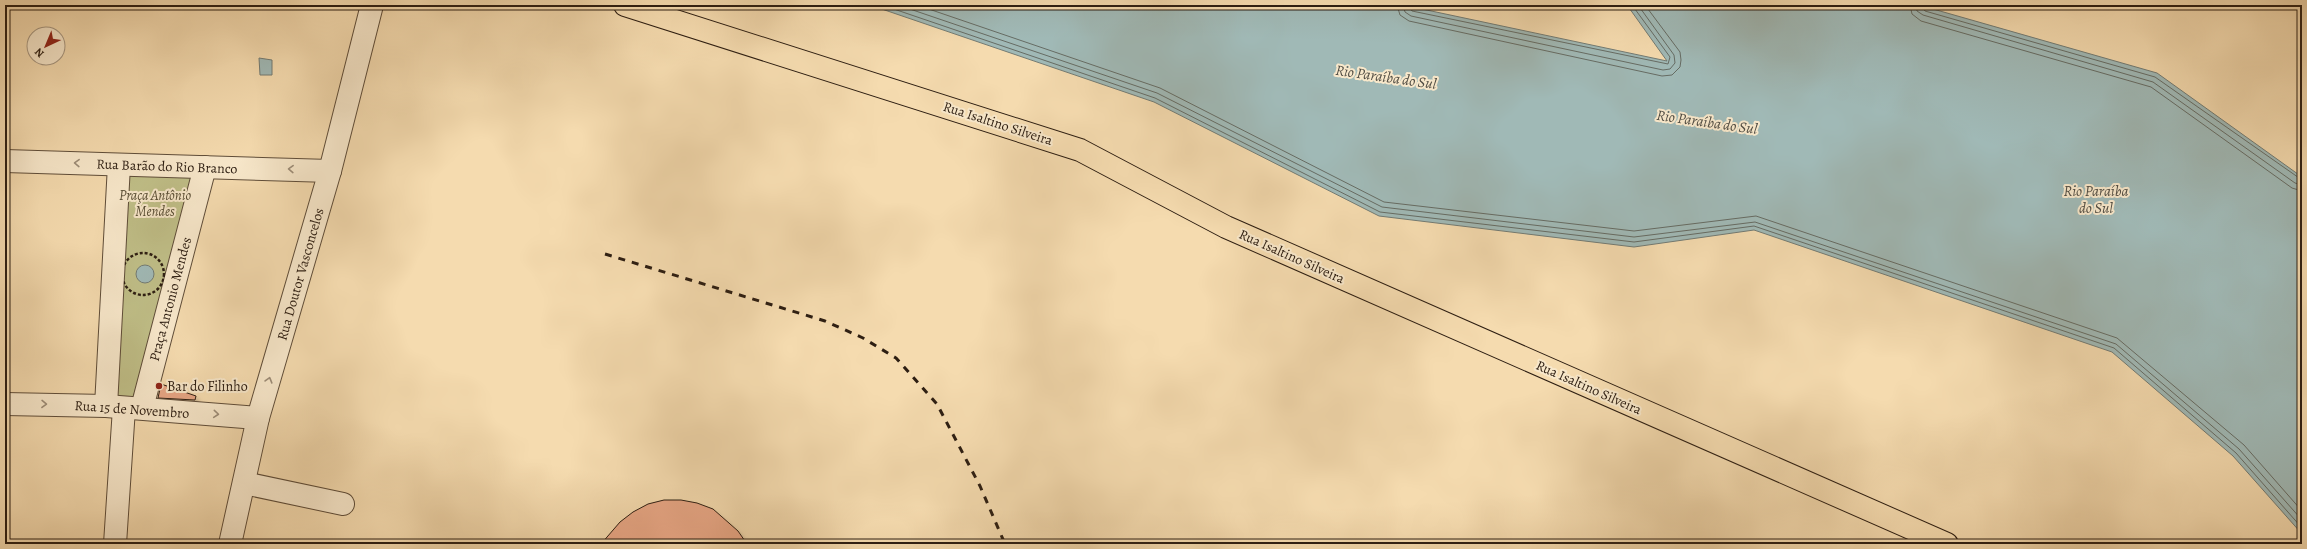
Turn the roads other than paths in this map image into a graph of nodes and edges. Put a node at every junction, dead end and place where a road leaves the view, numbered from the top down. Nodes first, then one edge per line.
1 (372, 5) edge
2 (625, 5) edge
3 (5, 161) edge
4 (119, 165) junction
5 (205, 167) junction
6 (330, 170) junction
7 (5, 404) edge
8 (124, 407) junction
9 (258, 418) junction
10 (244, 483) junction
11 (343, 504) dead end
12 (115, 544) edge
13 (230, 544) edge
14 (1947, 544) edge

1 - 6 street, Rua Doutor Vasconcelos
2 - 14 main road, Rua Isaltino Silveira
4 -> 3 street, Rua Barão do Rio Branco
4 - 5 street, Rua Barão do Rio Branco
4 - 8 street
6 -> 5 street, Rua Barão do Rio Branco
5 - 8 street, Praça Antonio Mendes
9 -> 6 street, Rua Doutor Vasconcelos
7 -> 8 street, Rua 15 de Novembro
8 -> 9 street, Rua 15 de Novembro
8 - 12 street
9 - 10 street, Rua Doutor Vasconcelos
10 - 11 street
10 - 13 street, Rua Doutor Vasconcelos

